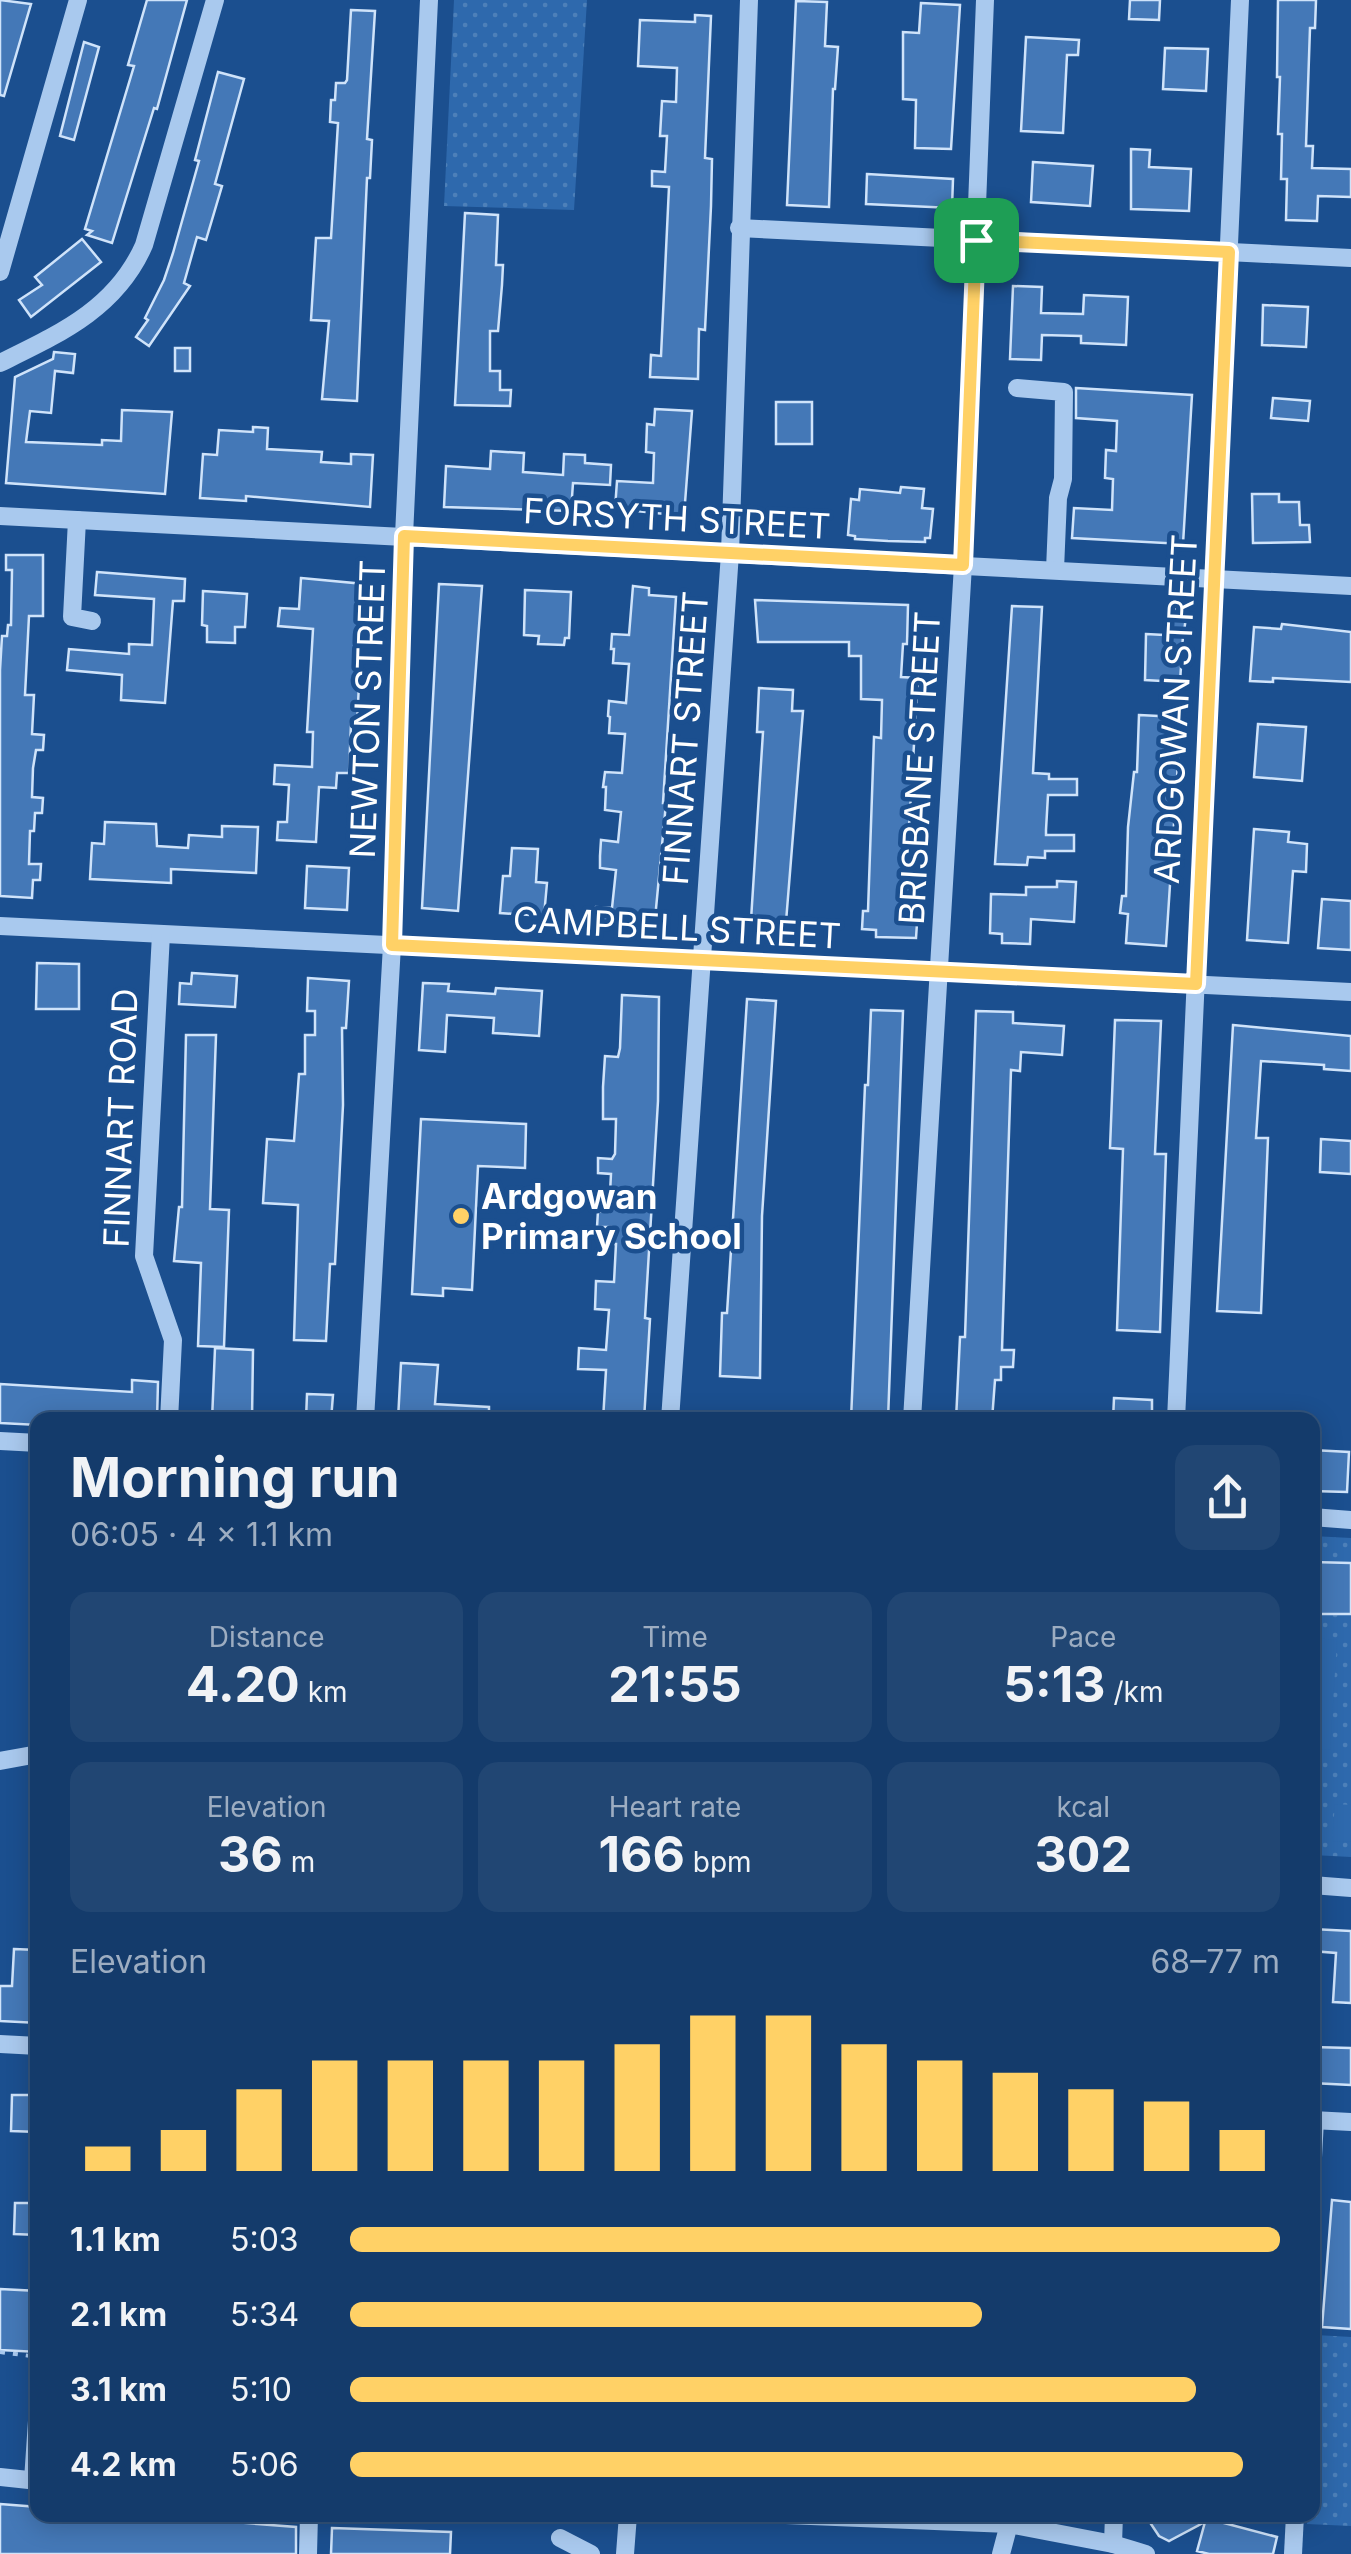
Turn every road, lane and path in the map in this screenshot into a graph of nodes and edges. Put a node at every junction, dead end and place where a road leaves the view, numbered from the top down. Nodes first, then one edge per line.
1 (78, 0) edge
2 (214, 0) edge
3 (428, 0) edge
4 (749, 0) edge
5 (984, 0) edge
6 (1240, 0) edge
7 (739, 228) junction
8 (976, 240) junction
9 (1229, 252) junction
10 (1351, 258) edge
11 (0, 272) edge
12 (0, 363) edge
13 (1017, 388) dead end
14 (0, 516) edge
15 (77, 520) junction
16 (404, 536) junction
17 (730, 553) junction
18 (963, 565) junction
19 (1055, 570) junction
20 (1214, 580) junction
21 (1351, 586) edge
22 (92, 621) dead end
23 (0, 926) edge
24 (161, 934) junction
25 (392, 945) junction
26 (702, 960) junction
27 (940, 972) junction
28 (1196, 984) junction
29 (1351, 992) edge
30 (169, 1412) edge
31 (365, 1412) edge
32 (671, 1412) edge
33 (912, 1412) edge
34 (1176, 1412) edge
35 (0, 1441) edge
36 (30, 1443) edge
37 (1320, 1518) edge
38 (1351, 1520) edge
39 (30, 1755) edge
40 (0, 1761) edge
41 (1320, 1886) edge
42 (1351, 1888) edge
43 (0, 2044) edge
44 (30, 2046) edge
45 (1320, 2120) edge
46 (1351, 2122) edge
47 (0, 2352) edge
48 (30, 2356) edge
49 (0, 2477) edge
50 (30, 2480) edge
51 (309, 2522) edge
52 (628, 2522) edge
53 (965, 2522) edge
54 (1111, 2522) edge
55 (1295, 2522) edge
56 (1010, 2524) junction
57 (560, 2538) dead end
58 (1101, 2546) edge
59 (308, 2554) edge
60 (591, 2554) edge
61 (626, 2554) edge
62 (1001, 2554) edge
63 (1146, 2554) edge
64 (1293, 2554) edge

1 - 11 street
2 - 12 street
3 - 16 street, NEWTON STREET
4 - 7 street, FINNART STREET
5 - 8 street, BRISBANE STREET
6 - 9 street, ARDGOWAN STREET
7 - 8 street
7 - 17 street, FINNART STREET
8 - 9 street
8 - 18 street, BRISBANE STREET
9 - 10 street
9 - 20 street, ARDGOWAN STREET
13 - 19 street
14 - 15 street, FORSYTH STREET
15 - 16 street, FORSYTH STREET
15 - 22 street
16 - 17 street, FORSYTH STREET
16 - 25 street, NEWTON STREET
17 - 18 street, FORSYTH STREET
17 - 26 street, FINNART STREET
18 - 19 street, FORSYTH STREET
18 - 27 street, BRISBANE STREET
19 - 20 street, FORSYTH STREET
20 - 21 street, FORSYTH STREET
20 - 28 street, ARDGOWAN STREET
23 - 24 street, CAMPBELL STREET
24 - 25 street, CAMPBELL STREET
24 - 30 street, FINNART ROAD
25 - 26 street, CAMPBELL STREET
25 - 31 street, NEWTON STREET
26 - 27 street, CAMPBELL STREET
26 - 32 street, FINNART STREET
27 - 28 street, CAMPBELL STREET
27 - 33 street, BRISBANE STREET
28 - 29 street, CAMPBELL STREET
28 - 34 street, ARDGOWAN STREET
35 - 36 street
37 - 38 street
39 - 40 street
41 - 42 street
43 - 44 street
45 - 46 street
47 - 48 path
49 - 50 street
51 - 59 street
52 - 61 street
53 - 56 street
54 - 58 street
55 - 64 street
56 - 58 street
56 - 62 street
57 - 60 street
58 - 63 street

